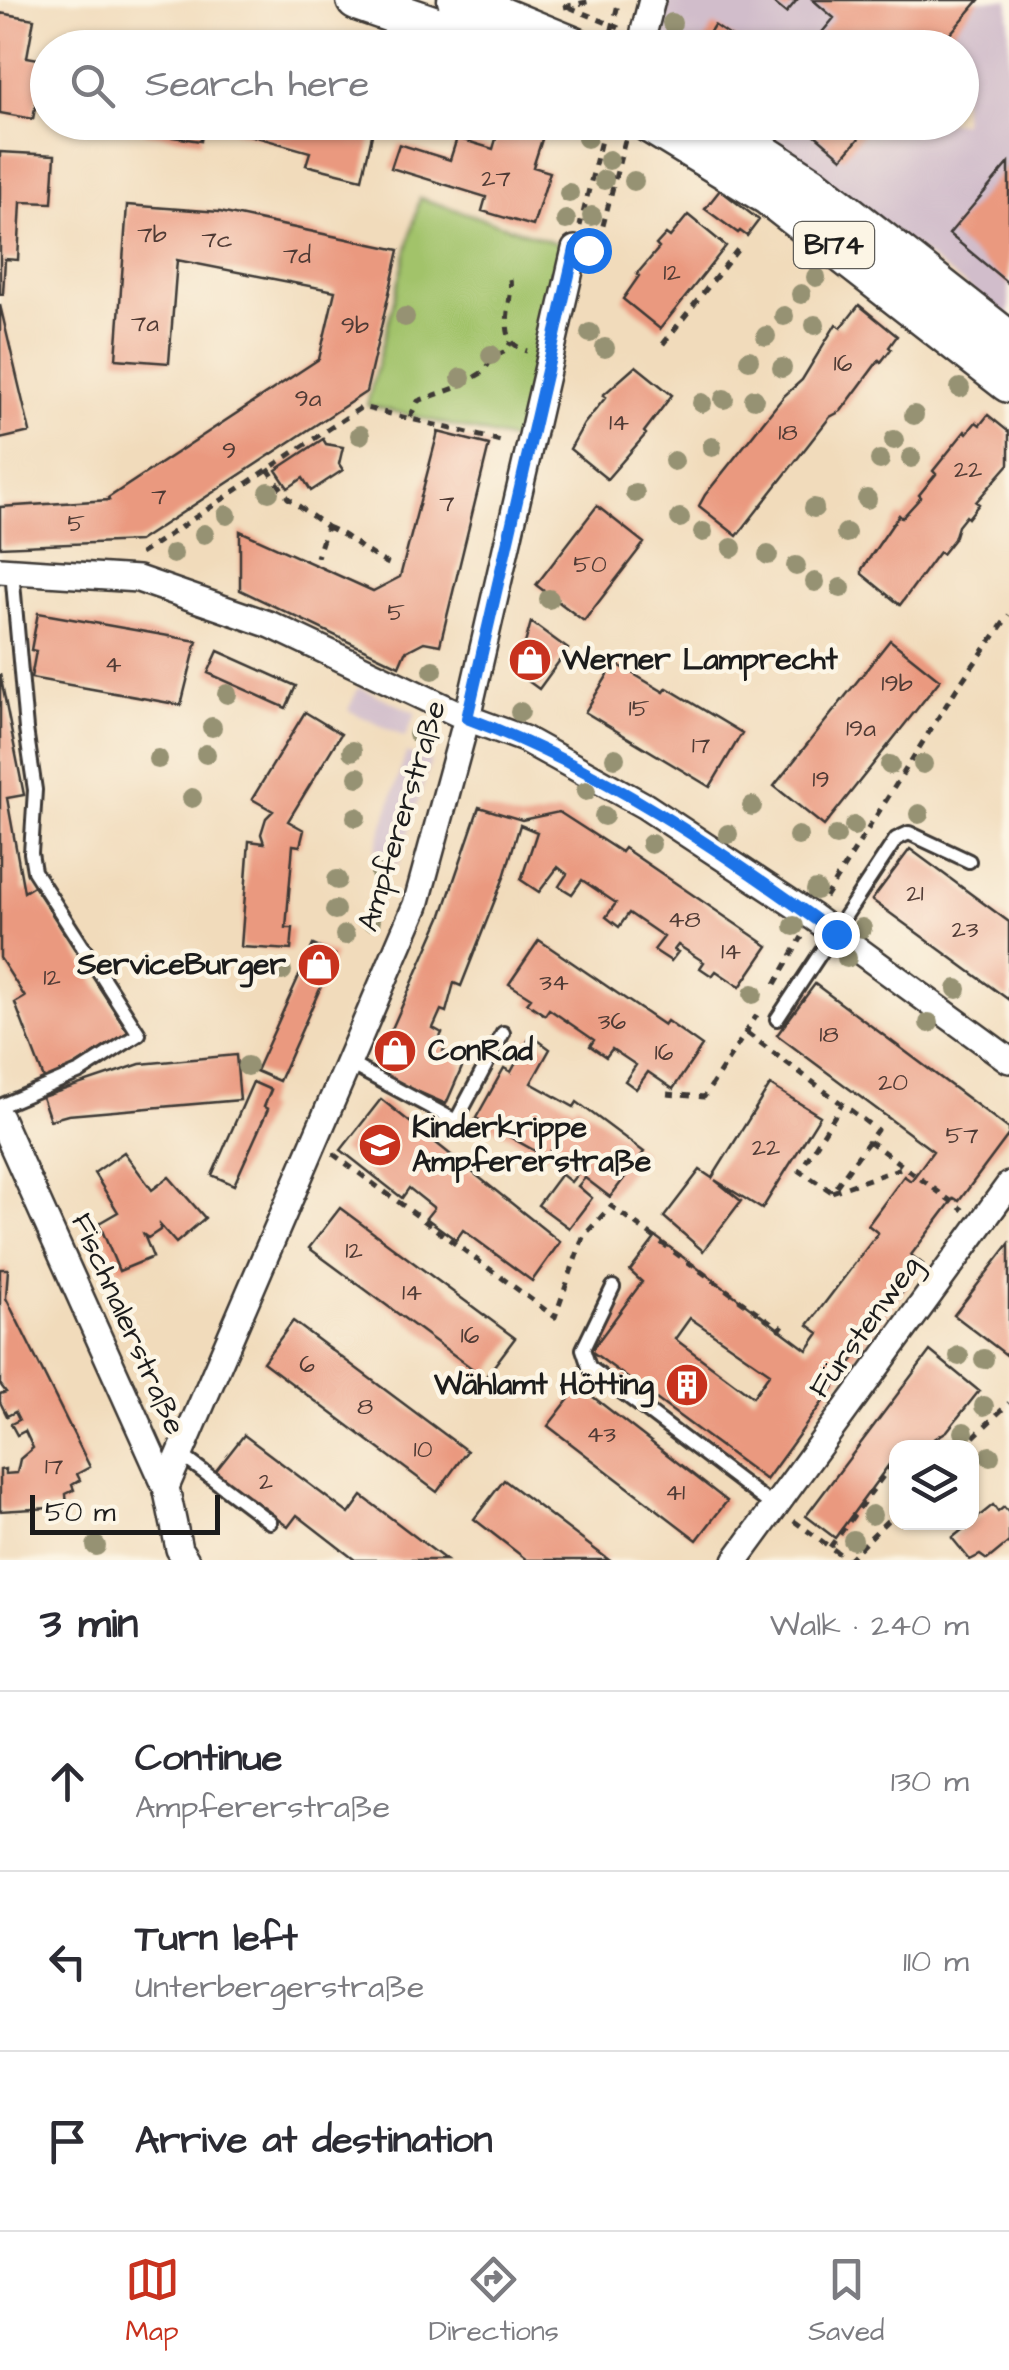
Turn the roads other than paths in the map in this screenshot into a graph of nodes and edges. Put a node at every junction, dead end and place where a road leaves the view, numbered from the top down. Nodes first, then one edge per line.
1 (356, 0) edge
2 (458, 0) edge
3 (652, 0) edge
4 (444, 30) edge
5 (531, 30) edge
6 (644, 30) edge
7 (656, 140) edge
8 (740, 140) edge
9 (575, 249) road end
10 (1009, 342) edge
11 (1009, 382) edge
12 (6, 570) edge
13 (467, 718) junction
14 (970, 862) dead end
15 (836, 934) junction
16 (777, 1019) dead end
17 (503, 1033) dead end
18 (1009, 1060) edge
19 (348, 1063) junction
20 (0, 1106) edge
21 (0, 1118) edge
22 (1009, 1185) edge
23 (612, 1287) dead end
24 (180, 1454) junction
25 (166, 1487) junction
26 (774, 1506) junction
27 (270, 1522) dead end
28 (186, 1560) edge
29 (736, 1560) edge

1 - 4 main road
2 - 5 main road
3 - 6 street
7 - 11 main road, B174
8 - 10 main road, B174
9 - 13 street, Ampfererstraße
12 - 13 street
12 - 20 lane
13 - 15 street
13 - 19 street, Ampfererstraße
14 - 15 lane
15 - 16 lane
15 - 18 street
17 - 19 lane
19 - 24 street, Ampfererstraße
21 - 25 street, Fischnalerstraße
22 - 26 street, Fürstenweg
23 - 26 lane
24 - 25 street, Ampfererstraße
24 - 27 lane
25 - 28 street, Fischnalerstraße
26 - 29 street, Fürstenweg

